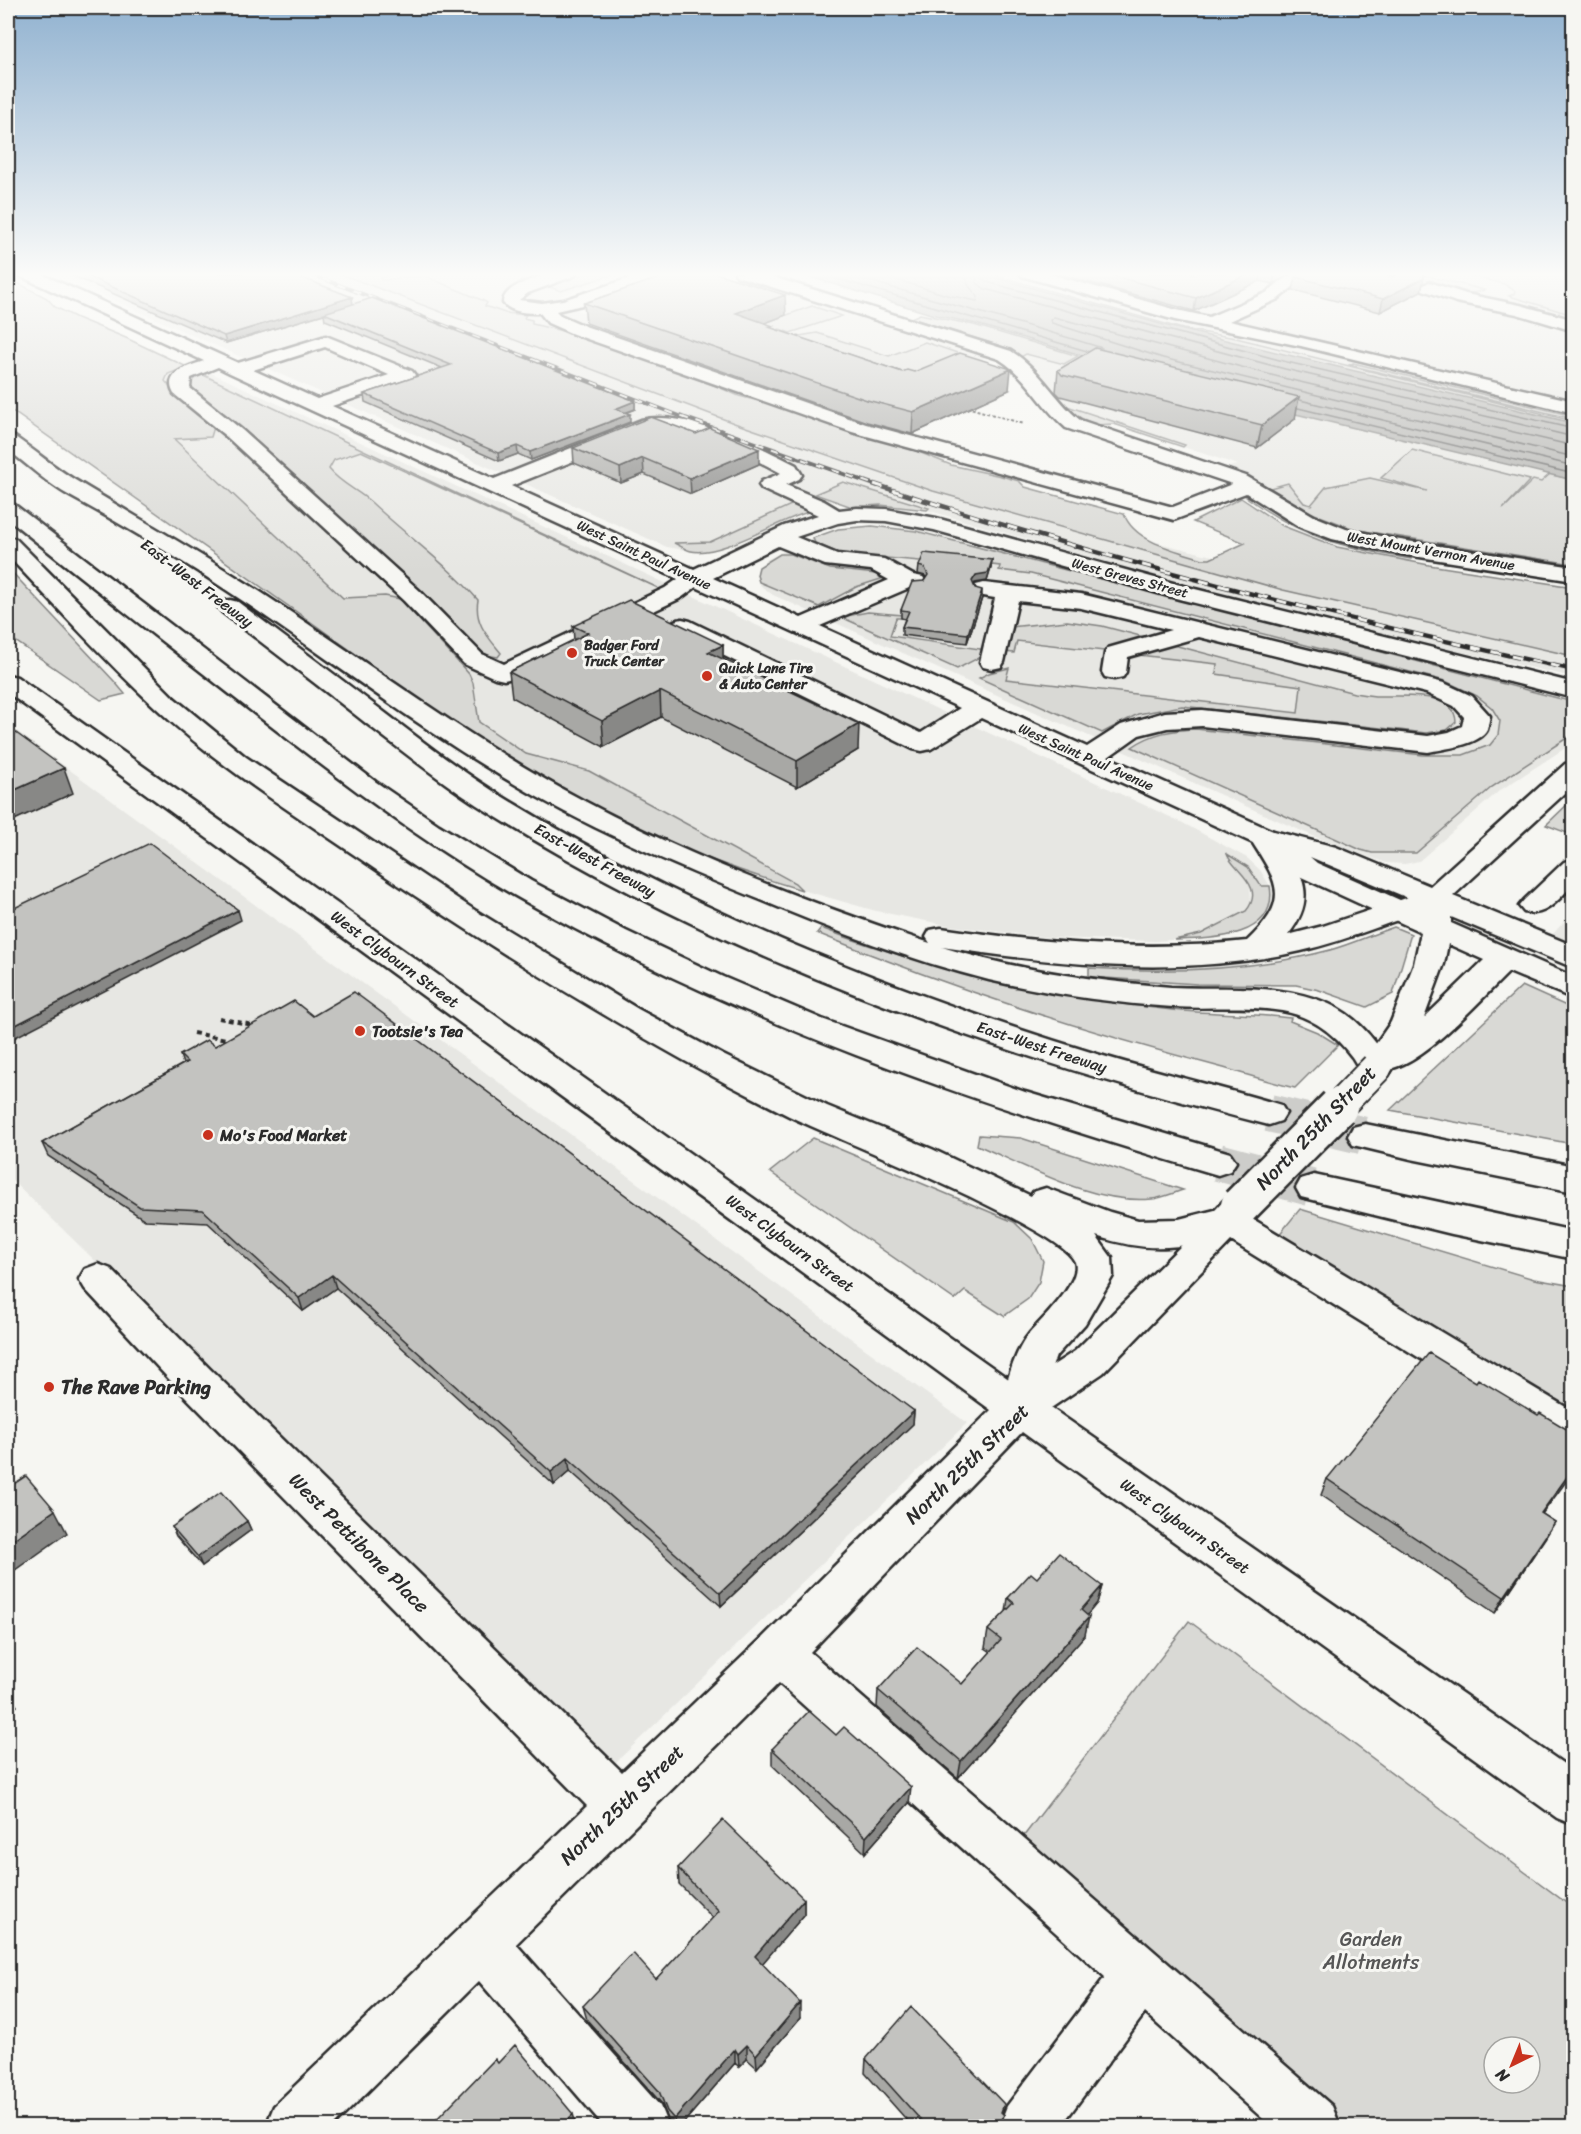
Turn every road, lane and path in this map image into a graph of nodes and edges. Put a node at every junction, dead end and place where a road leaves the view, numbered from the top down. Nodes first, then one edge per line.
1 (192, 373) edge
2 (245, 373) edge
3 (400, 373) edge
4 (701, 373) edge
5 (1029, 373) edge
6 (1427, 373) edge
7 (316, 405) junction
8 (965, 407) edge
9 (1574, 407) edge
10 (1024, 424) dead end
11 (8, 441) edge
12 (62, 481) junction
13 (1249, 485) junction
14 (493, 486) junction
15 (8, 509) edge
16 (835, 517) junction
17 (778, 538) junction
18 (8, 544) edge
19 (1574, 574) edge
20 (694, 578) junction
21 (642, 607) junction
22 (801, 627) junction
23 (1197, 630) junction
24 (992, 662) dead end
25 (1114, 672) dead end
26 (8, 682) edge
27 (1574, 691) edge
28 (979, 708) junction
29 (1089, 758) junction
30 (1574, 770) edge
31 (1263, 837) junction
32 (1574, 868) edge
33 (766, 892) junction
34 (1534, 906) dead end
35 (1396, 908) junction
36 (1436, 912) junction
37 (1256, 950) junction
38 (1504, 958) junction
39 (1574, 958) edge
40 (1574, 989) edge
41 (219, 1018) dead end
42 (262, 1027) edge
43 (193, 1033) dead end
44 (237, 1041) edge
45 (1376, 1068) junction
46 (1269, 1113) tunnel mouth
47 (1365, 1136) tunnel mouth
48 (920, 1158) junction
49 (1218, 1162) tunnel mouth
50 (1574, 1179) edge
51 (1314, 1188) tunnel mouth
52 (1234, 1214) junction
53 (1574, 1245) edge
54 (98, 1279) dead end
55 (1019, 1408) junction
56 (1574, 1433) edge
57 (778, 1653) junction
58 (1574, 1801) edge
59 (621, 1806) junction
60 (481, 1943) junction
61 (1140, 1975) junction
62 (294, 2127) edge
63 (640, 2127) edge
64 (1027, 2127) edge
65 (1312, 2127) edge

1 - 21 main road, West Greves Street
2 - 7 main road, West Saint Paul Avenue
3 - 7 main road
4 - 13 main road
5 - 13 main road, West Mount Vernon Avenue
6 - 9 main road
7 - 14 main road, West Saint Paul Avenue
8 - 10 path
11 - 12 main road, East-West Freeway
12 - 33 main road
12 - 46 main road, East-West Freeway
13 - 19 main road, West Mount Vernon Avenue
14 - 16 main road
14 - 20 main road, West Saint Paul Avenue
15 - 49 main road
16 - 17 main road, West Greves Street
16 - 27 main road, West Greves Street
17 - 20 main road, West Greves Street
17 - 22 main road
18 - 48 main road
20 - 21 main road, West Greves Street
20 - 22 main road, West Saint Paul Avenue
21 - 28 main road
22 - 28 main road, West Saint Paul Avenue
23 - 24 main road
23 - 25 main road
23 - 29 main road
26 - 55 main road, West Clybourn Street
28 - 29 main road, West Saint Paul Avenue
29 - 31 main road, West Saint Paul Avenue
30 - 36 main road
31 - 35 main road, West Saint Paul Avenue
31 - 36 main road, West Saint Paul Avenue
31 - 37 main road
32 - 34 main road
33 - 37 main road
33 - 45 main road
35 - 36 main road
35 - 37 main road
36 - 38 main road, West Saint Paul Avenue
36 - 39 main road, West Saint Paul Avenue
36 - 45 main road, North 25th Street
38 - 40 main road, West Saint Paul Avenue
38 - 45 main road
41 - 42 path
43 - 44 path
45 - 52 main road, North 25th Street, bridge
47 - 50 main road
48 - 52 main road
48 - 55 main road
51 - 53 main road
52 - 55 main road, North 25th Street
52 - 56 main road
54 - 59 main road, West Pettibone Place
55 - 57 main road, North 25th Street
55 - 58 main road, West Clybourn Street
57 - 59 main road, North 25th Street
57 - 61 main road
59 - 60 main road, North 25th Street
60 - 62 main road, North 25th Street
60 - 63 main road
61 - 64 main road
61 - 65 main road

